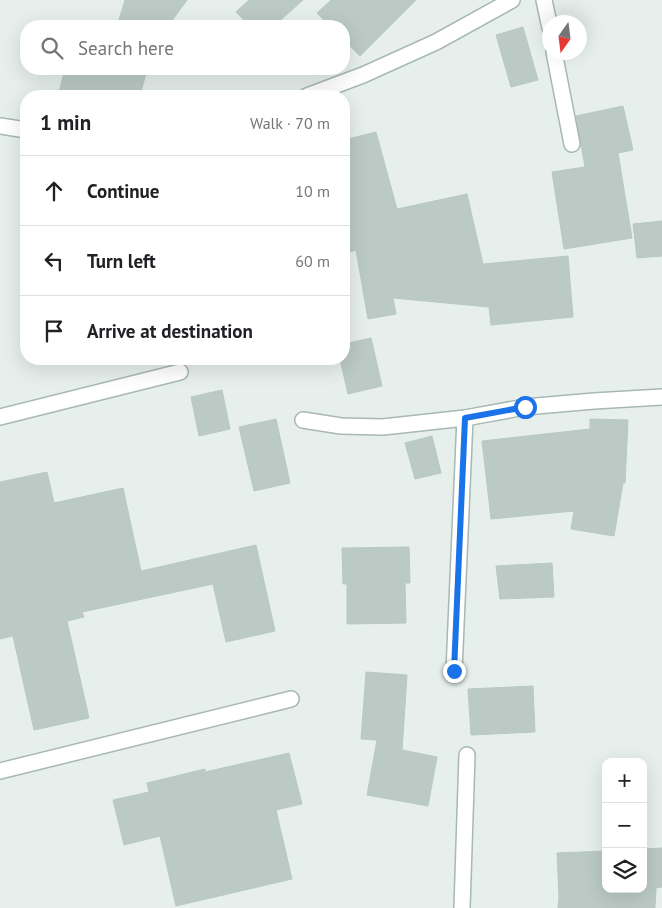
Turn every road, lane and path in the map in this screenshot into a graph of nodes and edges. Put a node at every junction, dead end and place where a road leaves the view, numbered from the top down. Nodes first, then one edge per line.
1 (512, 0) edge
2 (544, 0) edge
3 (547, 15) edge
4 (556, 60) edge
5 (323, 90) edge
6 (0, 126) edge
7 (20, 129) edge
8 (572, 144) dead end
9 (180, 372) dead end
10 (662, 397) edge
11 (0, 417) edge
12 (465, 418) junction
13 (303, 420) dead end
14 (454, 671) dead end
15 (291, 699) dead end
16 (467, 754) dead end
17 (0, 772) edge
18 (462, 908) edge

1 - 5 street
2 - 3 street
4 - 8 street
6 - 7 street
9 - 11 street
10 - 12 street
12 - 13 street
12 - 14 street
15 - 17 street
16 - 18 street

